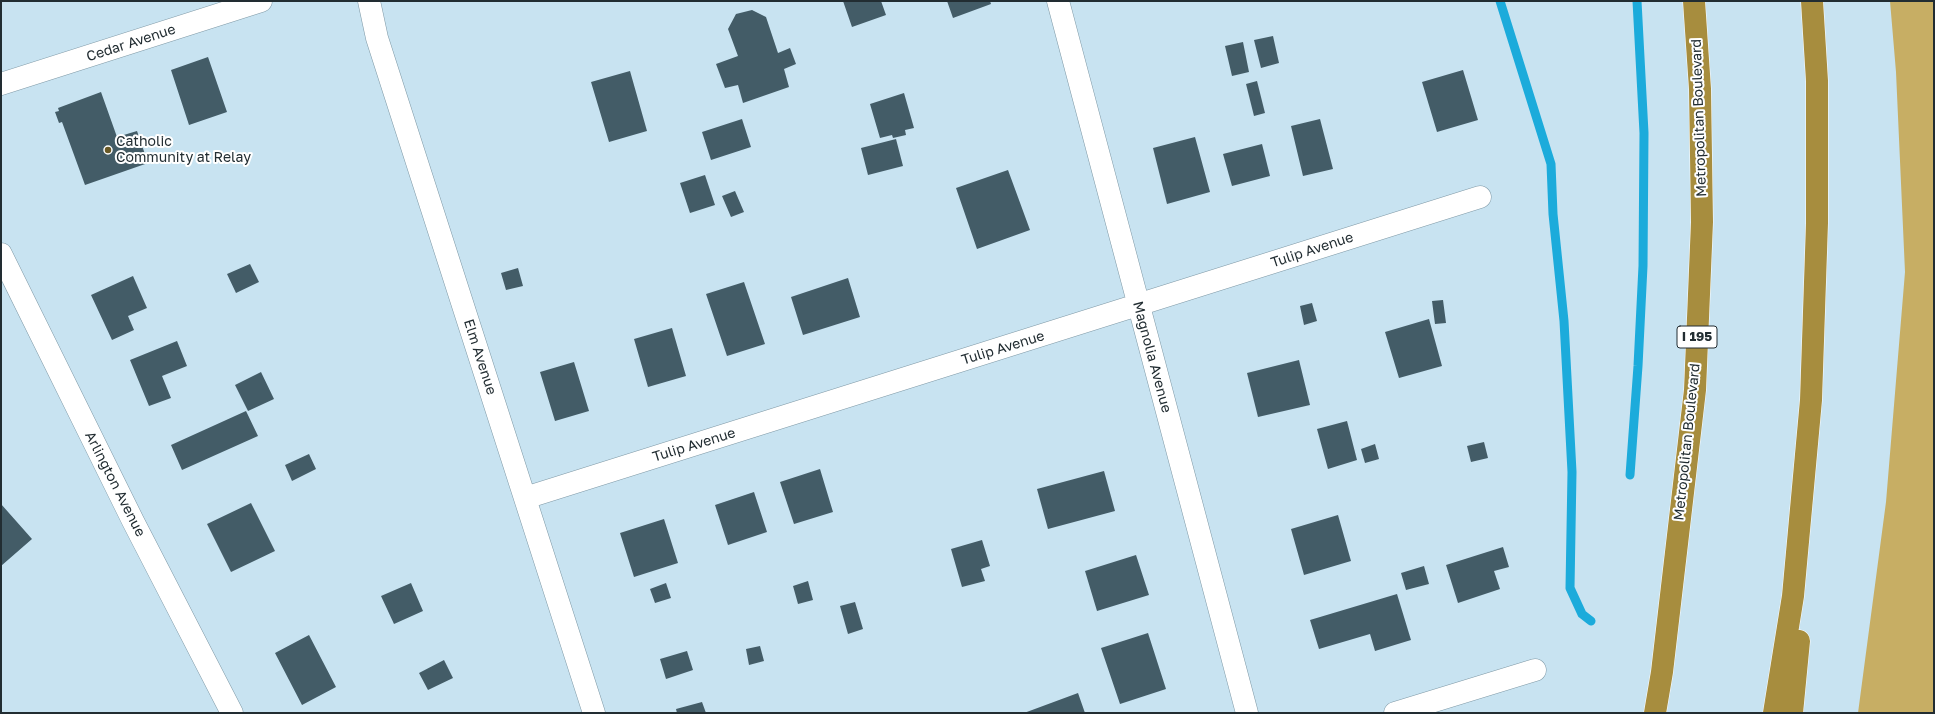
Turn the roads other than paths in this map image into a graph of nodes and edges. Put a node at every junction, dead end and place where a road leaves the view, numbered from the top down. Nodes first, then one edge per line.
1 (261, 1) edge
2 (369, 1) edge
3 (1058, 1) edge
4 (1694, 1) edge
5 (1812, 1) edge
6 (1, 84) edge
7 (1480, 197) dead end
8 (1, 254) edge
9 (1139, 305) junction
10 (1811, 400) junction
11 (525, 498) junction
12 (1535, 670) dead end
13 (232, 713) edge
14 (594, 713) edge
15 (1247, 713) edge
16 (1395, 713) edge
17 (1655, 713) edge
18 (1774, 713) edge
19 (1792, 713) edge

1 - 6 street, Cedar Avenue
2 - 11 street, Elm Avenue
3 - 9 street, Magnolia Avenue
4 - 17 highway, Metropolitan Boulevard / I 195
5 - 10 highway
7 - 9 street, Tulip Avenue
8 - 13 street, Arlington Avenue
9 - 11 street, Tulip Avenue
9 - 15 street, Magnolia Avenue
10 - 18 highway
10 - 19 highway
11 - 14 street, Elm Avenue
12 - 16 street

